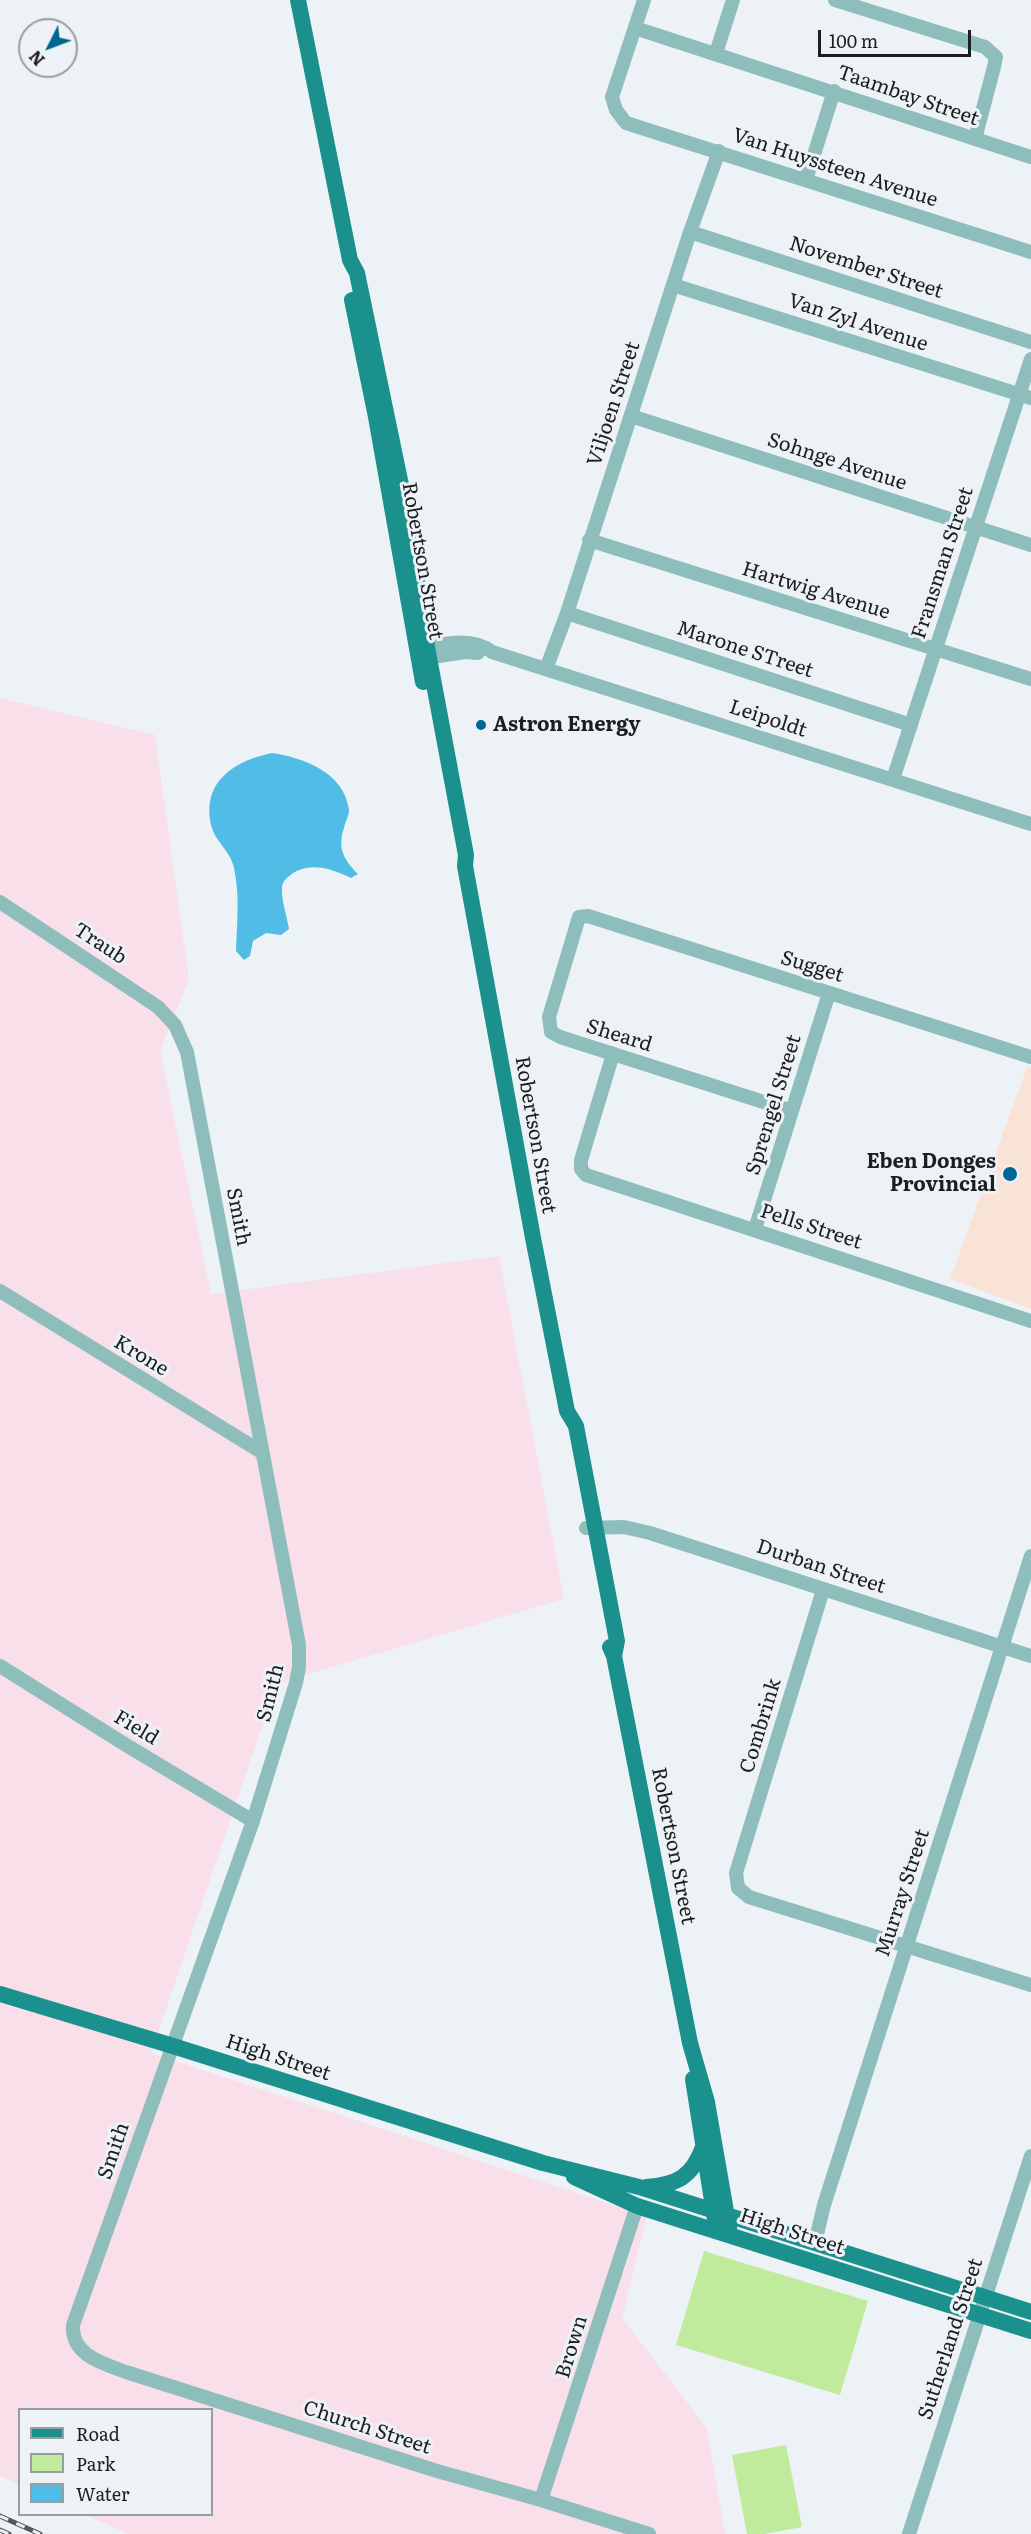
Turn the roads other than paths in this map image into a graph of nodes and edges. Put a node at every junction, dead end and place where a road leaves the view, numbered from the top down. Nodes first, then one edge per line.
1 (298, 0) edge
2 (644, 0) edge
3 (733, 0) edge
4 (836, 0) edge
5 (635, 28) junction
6 (716, 53) junction
7 (834, 91) junction
8 (975, 139) junction
9 (719, 150) junction
10 (1031, 157) edge
11 (806, 180) junction
12 (690, 232) junction
13 (1031, 252) edge
14 (673, 285) junction
15 (1031, 342) edge
16 (1031, 359) edge
17 (1025, 396) edge
18 (631, 416) junction
19 (975, 527) junction
20 (589, 540) junction
21 (1031, 545) edge
22 (567, 613) junction
23 (936, 649) junction
24 (422, 654) junction
25 (546, 669) junction
26 (1031, 679) edge
27 (911, 725) junction
28 (893, 779) junction
29 (1031, 824) edge
30 (0, 902) edge
31 (581, 916) joint
32 (829, 993) junction
33 (175, 1024) joint
34 (613, 1054) junction
35 (1031, 1057) edge
36 (792, 1111) junction
37 (755, 1229) junction
38 (0, 1291) edge
39 (1031, 1321) edge
40 (262, 1453) junction
41 (591, 1528) junction
42 (1031, 1556) edge
43 (823, 1590) junction
44 (1002, 1646) junction
45 (1031, 1656) edge
46 (0, 1666) edge
47 (254, 1821) junction
48 (908, 1947) junction
49 (1031, 1985) edge
50 (0, 1994) edge
51 (690, 2043) junction
52 (173, 2046) junction
53 (703, 2146) junction
54 (1031, 2156) edge
55 (543, 2163) junction
56 (639, 2187) junction
57 (637, 2206) junction
58 (720, 2213) junction
59 (723, 2232) junction
60 (815, 2243) junction
61 (984, 2297) junction
62 (1031, 2312) edge
63 (979, 2315) junction
64 (1031, 2331) edge
65 (78, 2348) joint
66 (541, 2500) junction
67 (649, 2534) edge
68 (909, 2534) edge

1 - 24 main road, Robertson Street
2 - 5 street
3 - 6 street
4 - 8 street
5 - 6 street, Taambay Street
5 - 9 street, Van Huyssteen Avenue
6 - 7 street, Taambay Street
7 - 8 street, Taambay Street
7 - 11 street
8 - 10 street, Taambay Street
9 - 11 street, Van Huyssteen Avenue
9 - 12 street, Viljoen Street
11 - 13 street, Van Huyssteen Avenue
12 - 14 street, Viljoen Street
12 - 15 street, November Street
14 - 17 street, Van Zyl Avenue
14 - 18 street, Viljoen Street
16 - 17 street, Fransman Street
17 - 19 street, Fransman Street
18 - 19 street, Sohnge Avenue
18 - 20 street, Viljoen Street
19 - 21 street, Sohnge Avenue
19 - 23 street, Fransman Street
20 - 22 street, Viljoen Street
20 - 23 street, Hartwig Avenue
22 - 25 street, Viljoen Street
22 - 27 street, Marone STreet
23 - 26 street, Hartwig Avenue
23 - 27 street, Fransman Street
24 - 25 street, Leipoldt
24 - 41 main road, Robertson Street
25 - 28 street, Leipoldt
27 - 28 street, Fransman Street
28 - 29 street, Leipoldt
30 - 33 street, Traub
31 - 32 street, Sugget
31 - 34 street, Sheard
32 - 35 street, Sugget
32 - 36 street, Sprengel Street
33 - 40 street, Smith
34 - 36 street, Sheard
34 - 37 street, Pells Street
36 - 37 street, Sprengel Street
37 - 39 street, Pells Street
38 - 40 street, Krone
40 - 47 street, Smith
41 - 43 street, Durban Street
41 - 51 main road, Robertson Street
42 - 44 street, Murray Street
43 - 44 street, Durban Street
43 - 48 street, Combrink
44 - 45 street, Durban Street
44 - 48 street, Murray Street
46 - 47 street, Field
47 - 52 street, Smith
48 - 49 street
48 - 60 street, Murray Street
50 - 52 main road, High Street
51 - 53 main road, Robertson Street
51 - 58 main road, Robertson Street
52 - 55 main road, High Street
52 - 65 street, Smith
53 - 56 main road
53 - 58 main road, Robertson Street
54 - 61 street, Sutherland Street
55 - 56 main road, High Street
55 - 57 main road, High Street
56 - 58 main road, High Street
57 - 59 main road, High Street
57 - 66 street, Brown
58 - 59 main road, Robertson Street
58 - 60 main road, High Street
59 - 63 main road, High Street
60 - 61 main road, High Street
61 - 62 main road, High Street
61 - 63 street, Sutherland Street
63 - 64 main road, High Street
63 - 68 street, Sutherland Street
65 - 66 street, Church Street
66 - 67 street, Church Street

